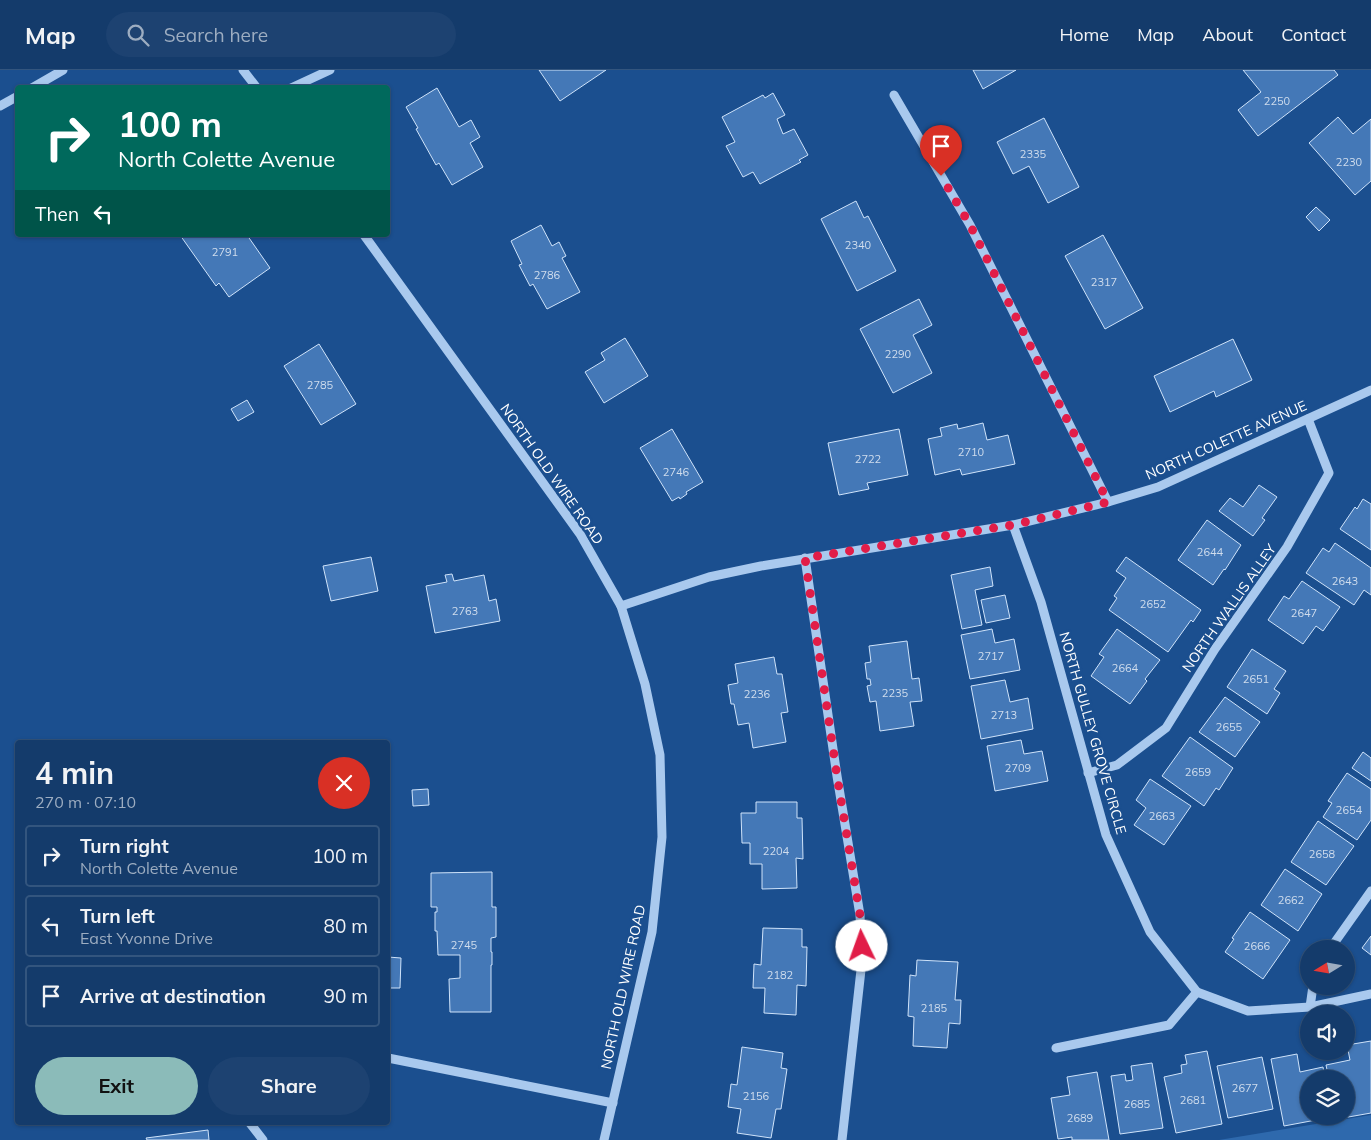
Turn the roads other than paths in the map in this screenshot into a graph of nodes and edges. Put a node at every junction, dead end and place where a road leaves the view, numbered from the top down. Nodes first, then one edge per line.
1 (63, 70) edge
2 (243, 70) edge
3 (330, 70) edge
4 (37, 85) edge
5 (255, 85) edge
6 (298, 85) edge
7 (894, 96) dead end
8 (15, 98) edge
9 (0, 106) edge
10 (365, 237) edge
11 (1371, 390) edge
12 (1308, 419) junction
13 (1108, 502) junction
14 (1013, 525) junction
15 (805, 558) junction
16 (620, 606) junction
17 (1088, 774) junction
18 (1371, 891) edge
19 (1336, 940) edge
20 (1197, 992) junction
21 (1371, 994) edge
22 (1319, 1005) edge
23 (1300, 1008) edge
24 (1056, 1048) dead end
25 (390, 1058) edge
26 (613, 1103) junction
27 (251, 1125) edge
28 (263, 1140) edge
29 (604, 1140) edge
30 (842, 1140) edge

1 - 4 street
2 - 5 street
3 - 6 street
7 - 13 street
8 - 9 street
10 - 16 street, NORTH OLD WIRE ROAD
11 - 12 street, NORTH COLETTE AVENUE
12 - 13 street, NORTH COLETTE AVENUE
12 - 17 street, NORTH WALLIS ALLEY
13 - 14 street, NORTH COLETTE AVENUE
14 - 15 street, NORTH COLETTE AVENUE
14 - 17 street, NORTH GULLEY GROVE CIRCLE
15 - 16 street, NORTH COLETTE AVENUE
15 - 30 street
16 - 26 street, NORTH OLD WIRE ROAD
17 - 20 street, NORTH GULLEY GROVE CIRCLE
18 - 19 street
20 - 23 street
20 - 24 street
21 - 22 street
25 - 26 street
26 - 29 street, NORTH OLD WIRE ROAD
27 - 28 street

